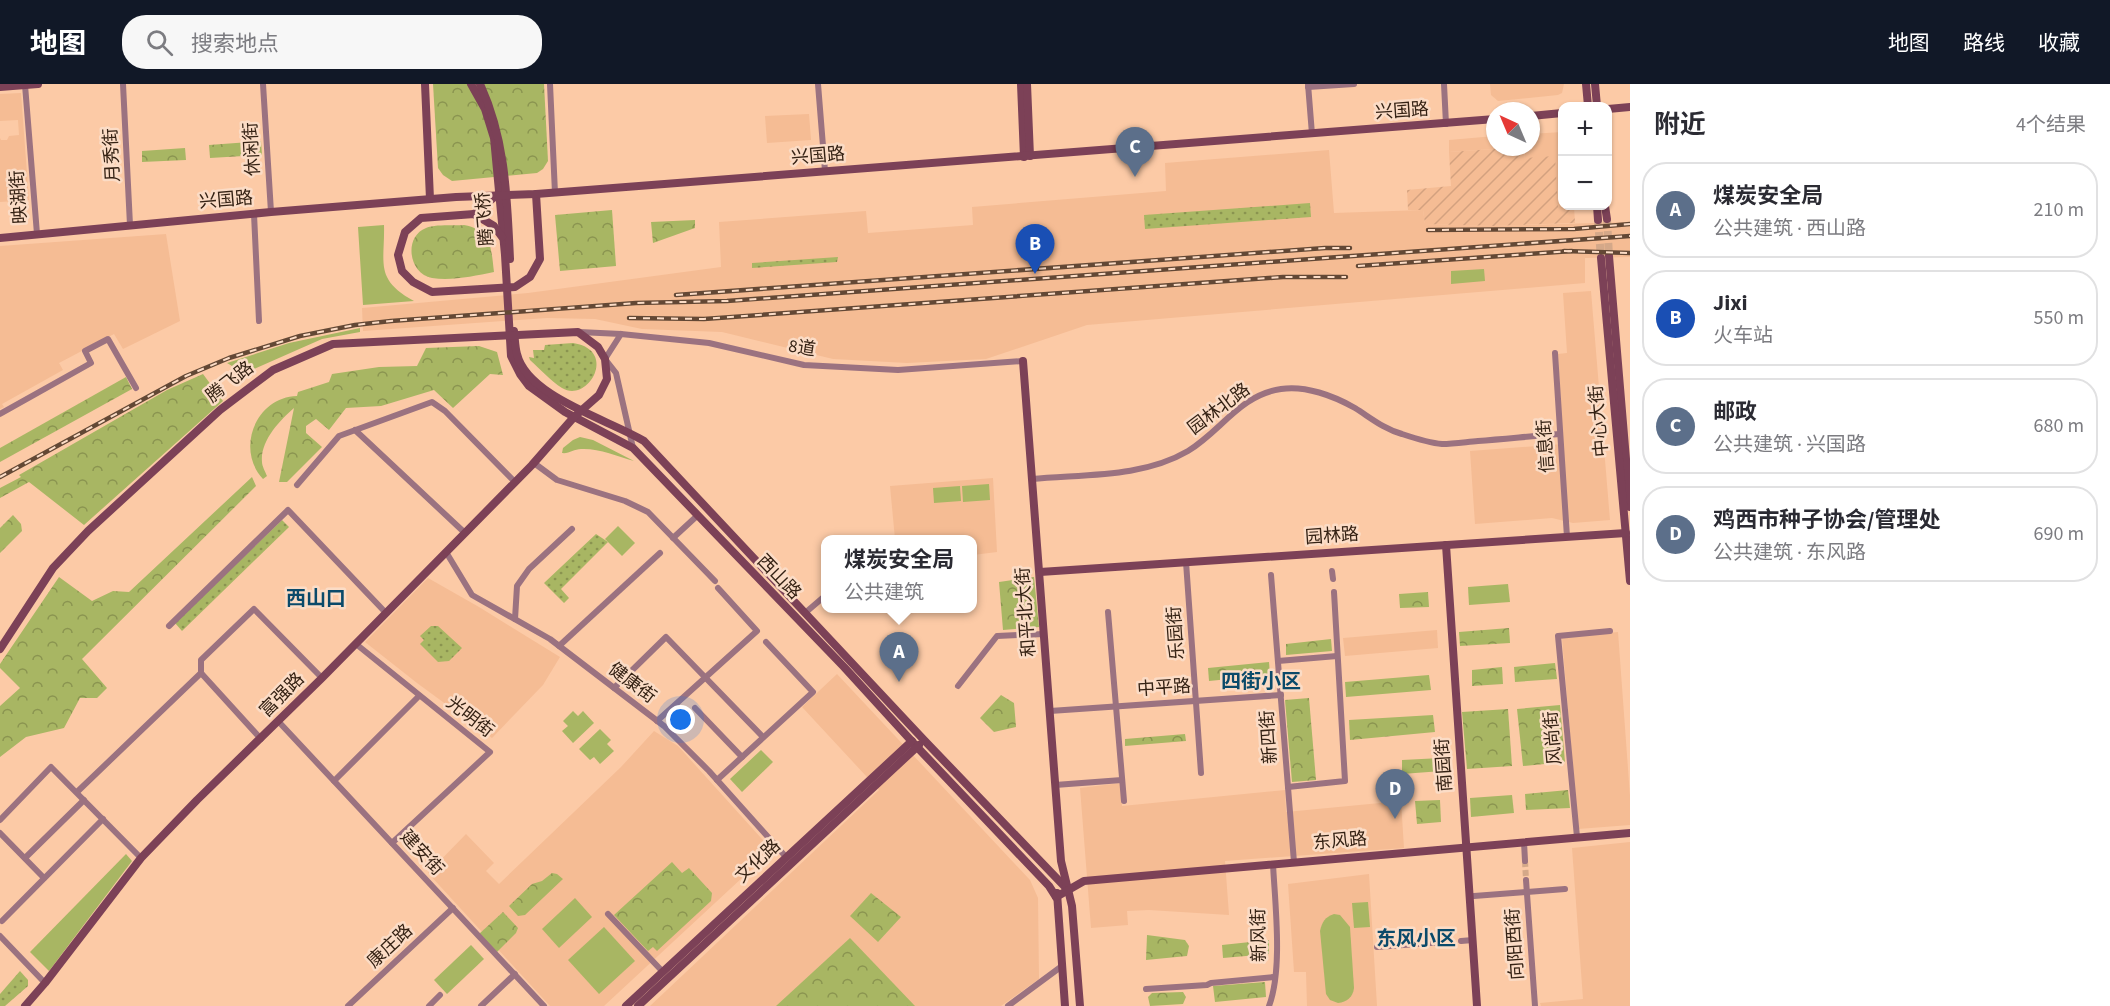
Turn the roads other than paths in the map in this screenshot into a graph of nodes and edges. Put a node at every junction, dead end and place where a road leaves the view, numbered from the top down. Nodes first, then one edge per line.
1 (38, 84) edge
2 (123, 84) edge
3 (263, 84) edge
4 (471, 84) edge
5 (480, 84) edge
6 (550, 84) edge
7 (818, 84) edge
8 (1021, 84) edge
9 (1027, 84) edge
10 (1354, 84) edge
11 (1444, 84) edge
12 (1586, 84) edge
13 (1595, 84) edge
14 (25, 85) edge
15 (426, 86) edge
16 (1308, 86) edge
17 (0, 87) edge
18 (1588, 102) edge
19 (1597, 102) edge
20 (1630, 107) edge
21 (1612, 109) edge
22 (1558, 113) edge
23 (1540, 115) edge
24 (1486, 120) edge
25 (1446, 124) junction
26 (1312, 134) junction
27 (1027, 156) junction
28 (825, 171) junction
29 (505, 185) junction
30 (499, 193) junction
31 (555, 193) junction
32 (536, 194) junction
33 (430, 199) junction
34 (1598, 210) edge
35 (1604, 210) edge
36 (271, 212) junction
37 (254, 214) junction
38 (474, 214) junction
39 (130, 225) junction
40 (37, 234) junction
41 (0, 238) edge
42 (503, 238) junction
43 (510, 250) junction
44 (259, 321) dead end
45 (578, 332) junction
46 (621, 334) junction
47 (1555, 353) dead end
48 (514, 356) junction
49 (605, 359) junction
50 (1023, 362) joint
51 (136, 388) dead end
52 (0, 414) edge
53 (578, 414) junction
54 (355, 430) junction
55 (630, 433) junction
56 (1560, 434) junction
57 (633, 448) junction
58 (534, 463) junction
59 (1032, 479) junction
60 (515, 482) junction
61 (297, 485) dead end
62 (1630, 507) edge
63 (698, 515) junction
64 (572, 529) dead end
65 (465, 533) junction
66 (1626, 533) junction
67 (1567, 537) junction
68 (673, 538) junction
69 (1446, 545) junction
70 (446, 552) junction
71 (660, 553) dead end
72 (1186, 562) junction
73 (1332, 570) dead end
74 (1040, 572) junction
75 (1271, 575) dead end
76 (1333, 579) dead end
77 (1630, 581) edge
78 (1334, 592) dead end
79 (821, 599) edge
80 (1108, 612) dead end
81 (386, 613) junction
82 (806, 613) junction
83 (515, 620) junction
84 (169, 626) dead end
85 (1610, 631) dead end
86 (1044, 634) junction
87 (766, 642) dead end
88 (356, 644) junction
89 (559, 646) junction
90 (0, 649) edge
91 (1337, 656) junction
92 (1278, 661) junction
93 (201, 673) junction
94 (322, 678) junction
95 (706, 678) junction
96 (958, 686) dead end
97 (614, 688) junction
98 (1281, 694) junction
99 (419, 696) junction
100 (1196, 701) junction
101 (1116, 706) junction
102 (694, 708) dead end
103 (1050, 711) junction
104 (657, 721) junction
105 (278, 722) junction
106 (763, 737) junction
107 (261, 739) junction
108 (924, 740) junction
109 (914, 744) junction
110 (742, 757) junction
111 (1202, 773) dead end
112 (717, 780) junction
113 (1122, 780) junction
114 (334, 781) junction
115 (1055, 785) junction
116 (1288, 787) junction
117 (77, 792) junction
118 (84, 800) junction
119 (1124, 801) dead end
120 (103, 819) junction
121 (0, 820) edge
122 (1630, 832) edge
123 (0, 833) edge
124 (1577, 837) junction
125 (1524, 842) junction
126 (392, 843) junction
127 (1466, 847) junction
128 (25, 858) junction
129 (141, 858) junction
130 (1525, 861) tunnel mouth
131 (1294, 862) junction
132 (783, 863) junction
133 (1273, 864) junction
134 (44, 878) junction
135 (1084, 880) junction
136 (1526, 880) tunnel mouth
137 (1057, 883) junction
138 (1565, 889) dead end
139 (1067, 890) junction
140 (1527, 892) junction
141 (1474, 896) dead end
142 (453, 908) junction
143 (608, 914) dead end
144 (3, 921) dead end
145 (0, 936) edge
146 (1473, 939) junction
147 (1461, 941) dead end
148 (1443, 942) dead end
149 (1377, 947) dead end
150 (1062, 966) junction
151 (663, 972) junction
152 (515, 975) junction
153 (1274, 977) junction
154 (45, 983) junction
155 (1146, 989) dead end
156 (440, 995) dead end
157 (25, 1006) edge
158 (348, 1006) edge
159 (429, 1006) edge
160 (481, 1006) edge
161 (544, 1006) edge
162 (626, 1006) edge
163 (638, 1006) edge
164 (1008, 1006) edge
165 (1065, 1006) edge
166 (1080, 1006) edge
167 (1269, 1006) edge
168 (1477, 1006) edge
169 (1535, 1006) edge

1 - 14 main road
2 - 39 street, 月秀街
3 - 36 street, 休闲街
4 - 30 main road, 腾飞桥
5 - 29 main road, 腾飞桥
6 - 31 street
7 - 28 street
8 - 27 main road
9 - 27 main road
10 - 16 street
11 - 25 street
12 - 18 main road
13 - 19 main road
14 - 17 main road
14 - 40 street, 映湖街
15 - 33 main road
16 - 26 street
20 - 21 main road
22 - 23 main road
24 - 25 main road, 兴国路
25 - 26 main road, 兴国路
26 - 27 main road, 兴国路
27 - 28 main road, 兴国路
28 - 31 main road, 兴国路
29 - 30 main road
29 - 43 main road, 腾飞桥
30 - 38 main road
30 - 42 main road, 腾飞桥
31 - 32 main road, 兴国路
32 - 33 main road, 兴国路
32 - 38 main road
33 - 36 main road, 兴国路
34 - 35 main road
36 - 37 main road, 兴国路
37 - 39 main road, 兴国路
37 - 44 street
38 - 42 main road
39 - 40 main road, 兴国路
40 - 41 main road, 兴国路
42 - 43 main road
42 - 48 main road, 腾飞桥
43 - 48 main road, 腾飞桥
45 - 46 street, 8道
45 - 49 main road
45 - 90 main road, 腾飞路
46 - 49 street
46 - 50 street, 8道
47 - 56 street, 信息街
48 - 53 main road, 西山路
49 - 53 main road, 富强路
49 - 55 street
50 - 59 main road, 和平北大街
51 - 52 street
53 - 55 main road, 西山路
53 - 57 main road, 西山路
53 - 58 main road, 富强路
54 - 60 street
54 - 61 street
54 - 65 street
55 - 57 street
55 - 82 main road, 西山路
56 - 59 street, 园林北路
56 - 67 street, 信息街
57 - 63 main road, 西山路
58 - 60 main road, 富强路
58 - 68 street
59 - 74 main road, 和平北大街
60 - 65 main road, 富强路
62 - 66 main road, 中心大街
63 - 68 street
63 - 109 main road, 西山路
64 - 83 street
65 - 70 main road, 富强路
66 - 67 main road, 园林路
66 - 77 main road, 中心大街
67 - 69 main road, 园林路
68 - 95 street
69 - 72 main road, 园林路
69 - 127 main road, 南园街
70 - 81 main road, 富强路
70 - 83 street, 健康街
71 - 89 street
72 - 74 main road, 园林路
72 - 100 street, 乐园街
73 - 76 street
74 - 86 main road, 和平北大街
75 - 92 street, 新四街
78 - 91 street
79 - 82 street
80 - 101 street
81 - 84 street
81 - 88 main road, 富强路
82 - 108 main road, 西山路
83 - 89 street, 健康街
85 - 124 street, 风尚街
86 - 96 street
86 - 103 main road, 和平北大街
87 - 106 street
88 - 94 main road, 富强路
88 - 99 street, 光明街
89 - 97 street, 健康街
91 - 92 street
91 - 116 street
92 - 98 street, 新四街
93 - 94 street
93 - 107 street
93 - 117 street
94 - 105 main road, 富强路
95 - 97 street
95 - 104 street
95 - 106 street
97 - 104 street, 健康街
98 - 100 street, 中平路
98 - 116 street, 新四街
99 - 114 street
99 - 126 street, 光明街
100 - 101 street, 中平路
100 - 111 street, 乐园街
101 - 103 street, 中平路
101 - 113 street
102 - 110 street
103 - 115 main road, 和平北大街
104 - 112 street, 健康街
105 - 107 main road, 富强路
105 - 114 street, 建安街
106 - 110 street
107 - 129 main road, 富强路
108 - 109 main road
108 - 137 main road, 西山路
109 - 132 main road, 文化路
109 - 137 main road, 西山路
110 - 112 street
112 - 132 street, 健康街
113 - 115 street
113 - 119 street
114 - 126 street, 建安街
115 - 137 main road, 和平北大街
116 - 131 street, 新四街
117 - 118 street
117 - 121 street
118 - 120 street
118 - 128 street
120 - 129 street
120 - 134 street
122 - 124 main road, 东风路
123 - 128 street
124 - 125 main road, 东风路
125 - 127 main road, 东风路
125 - 130 street
126 - 142 street, 建安街
127 - 131 main road, 东风路
127 - 146 main road, 南园街
128 - 134 street
129 - 154 main road, 富强路
131 - 133 main road, 东风路
132 - 151 main road, 文化路
132 - 163 main road, 文化路
133 - 135 main road, 东风路
133 - 153 street, 新风街
134 - 144 street
135 - 137 main road
135 - 139 main road, 东风路
136 - 140 street, 向阳西街
137 - 139 main road, 东风路
137 - 139 main road, 西山路
137 - 150 main road, 和平北大街
138 - 140 street
139 - 166 main road
140 - 141 street
140 - 169 street, 向阳西街
142 - 152 street, 建安街
142 - 158 street, 康庄路
143 - 151 street
145 - 154 street
146 - 147 street
146 - 168 main road, 南园街
148 - 149 street
150 - 164 street
150 - 165 main road, 和平北大街
151 - 162 main road, 文化路
152 - 160 street
152 - 161 street, 建安街
153 - 155 street
153 - 167 street, 新风街
154 - 157 main road, 富强路
156 - 159 street

